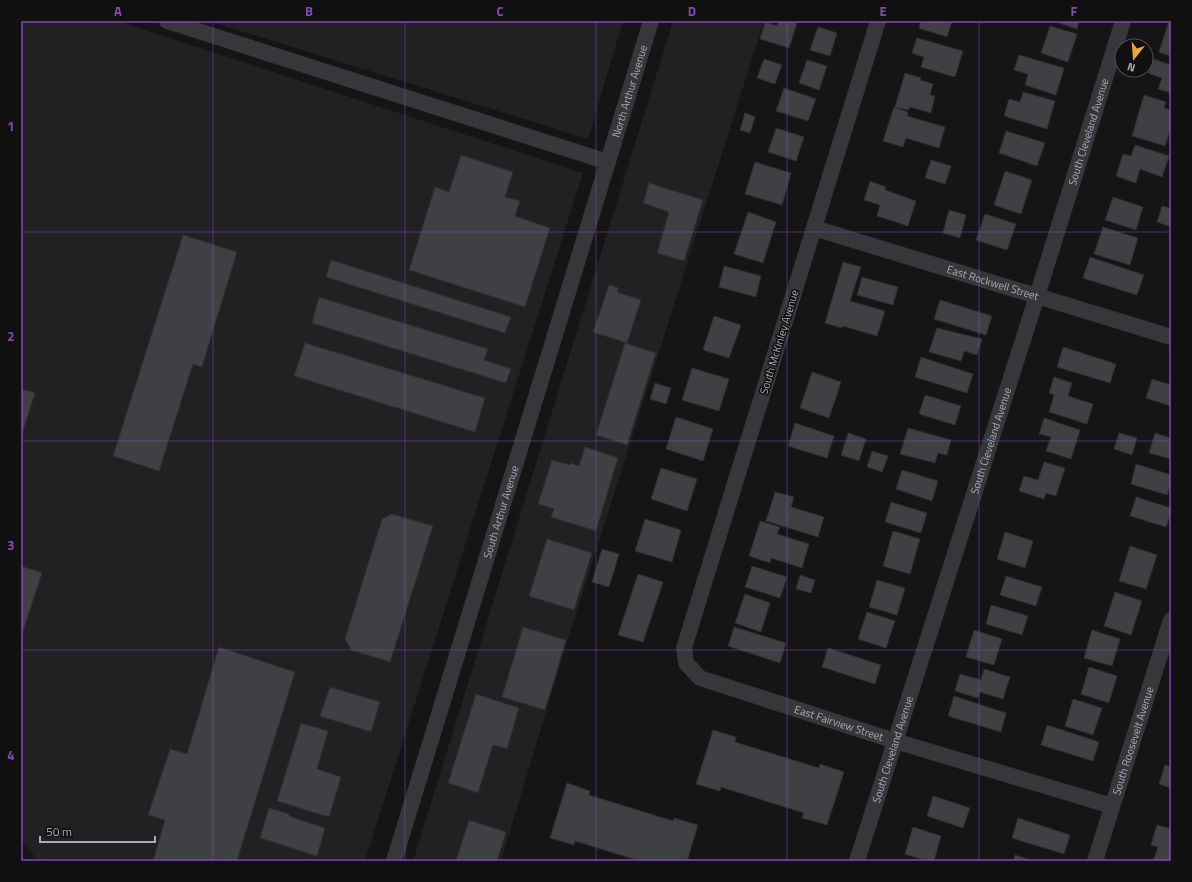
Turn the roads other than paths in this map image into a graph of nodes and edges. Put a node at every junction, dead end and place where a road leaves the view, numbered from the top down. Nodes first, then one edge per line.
1 (167, 21) edge
2 (651, 21) edge
3 (878, 21) edge
4 (1123, 21) edge
5 (608, 162) junction
6 (814, 228) junction
7 (1038, 296) junction
8 (1171, 337) edge
9 (1171, 620) edge
10 (686, 663) joint
11 (895, 741) junction
12 (1112, 806) junction
13 (394, 861) edge
14 (857, 861) edge
15 (1095, 861) edge

1 - 5 street
2 - 5 street, North Arthur Avenue
3 - 6 street, South McKinley Avenue
4 - 7 street, South Cleveland Avenue
5 - 13 street, South Arthur Avenue
6 - 7 street, East Rockwell Street
6 - 10 street, South McKinley Avenue
7 - 8 street, East Rockwell Street
7 - 11 street, South Cleveland Avenue
9 - 12 street, South Roosevelt Avenue
10 - 11 street, East Fairview Street
11 - 12 street, East Fairview Street
11 - 14 street, South Cleveland Avenue
12 - 15 street, South Roosevelt Avenue

